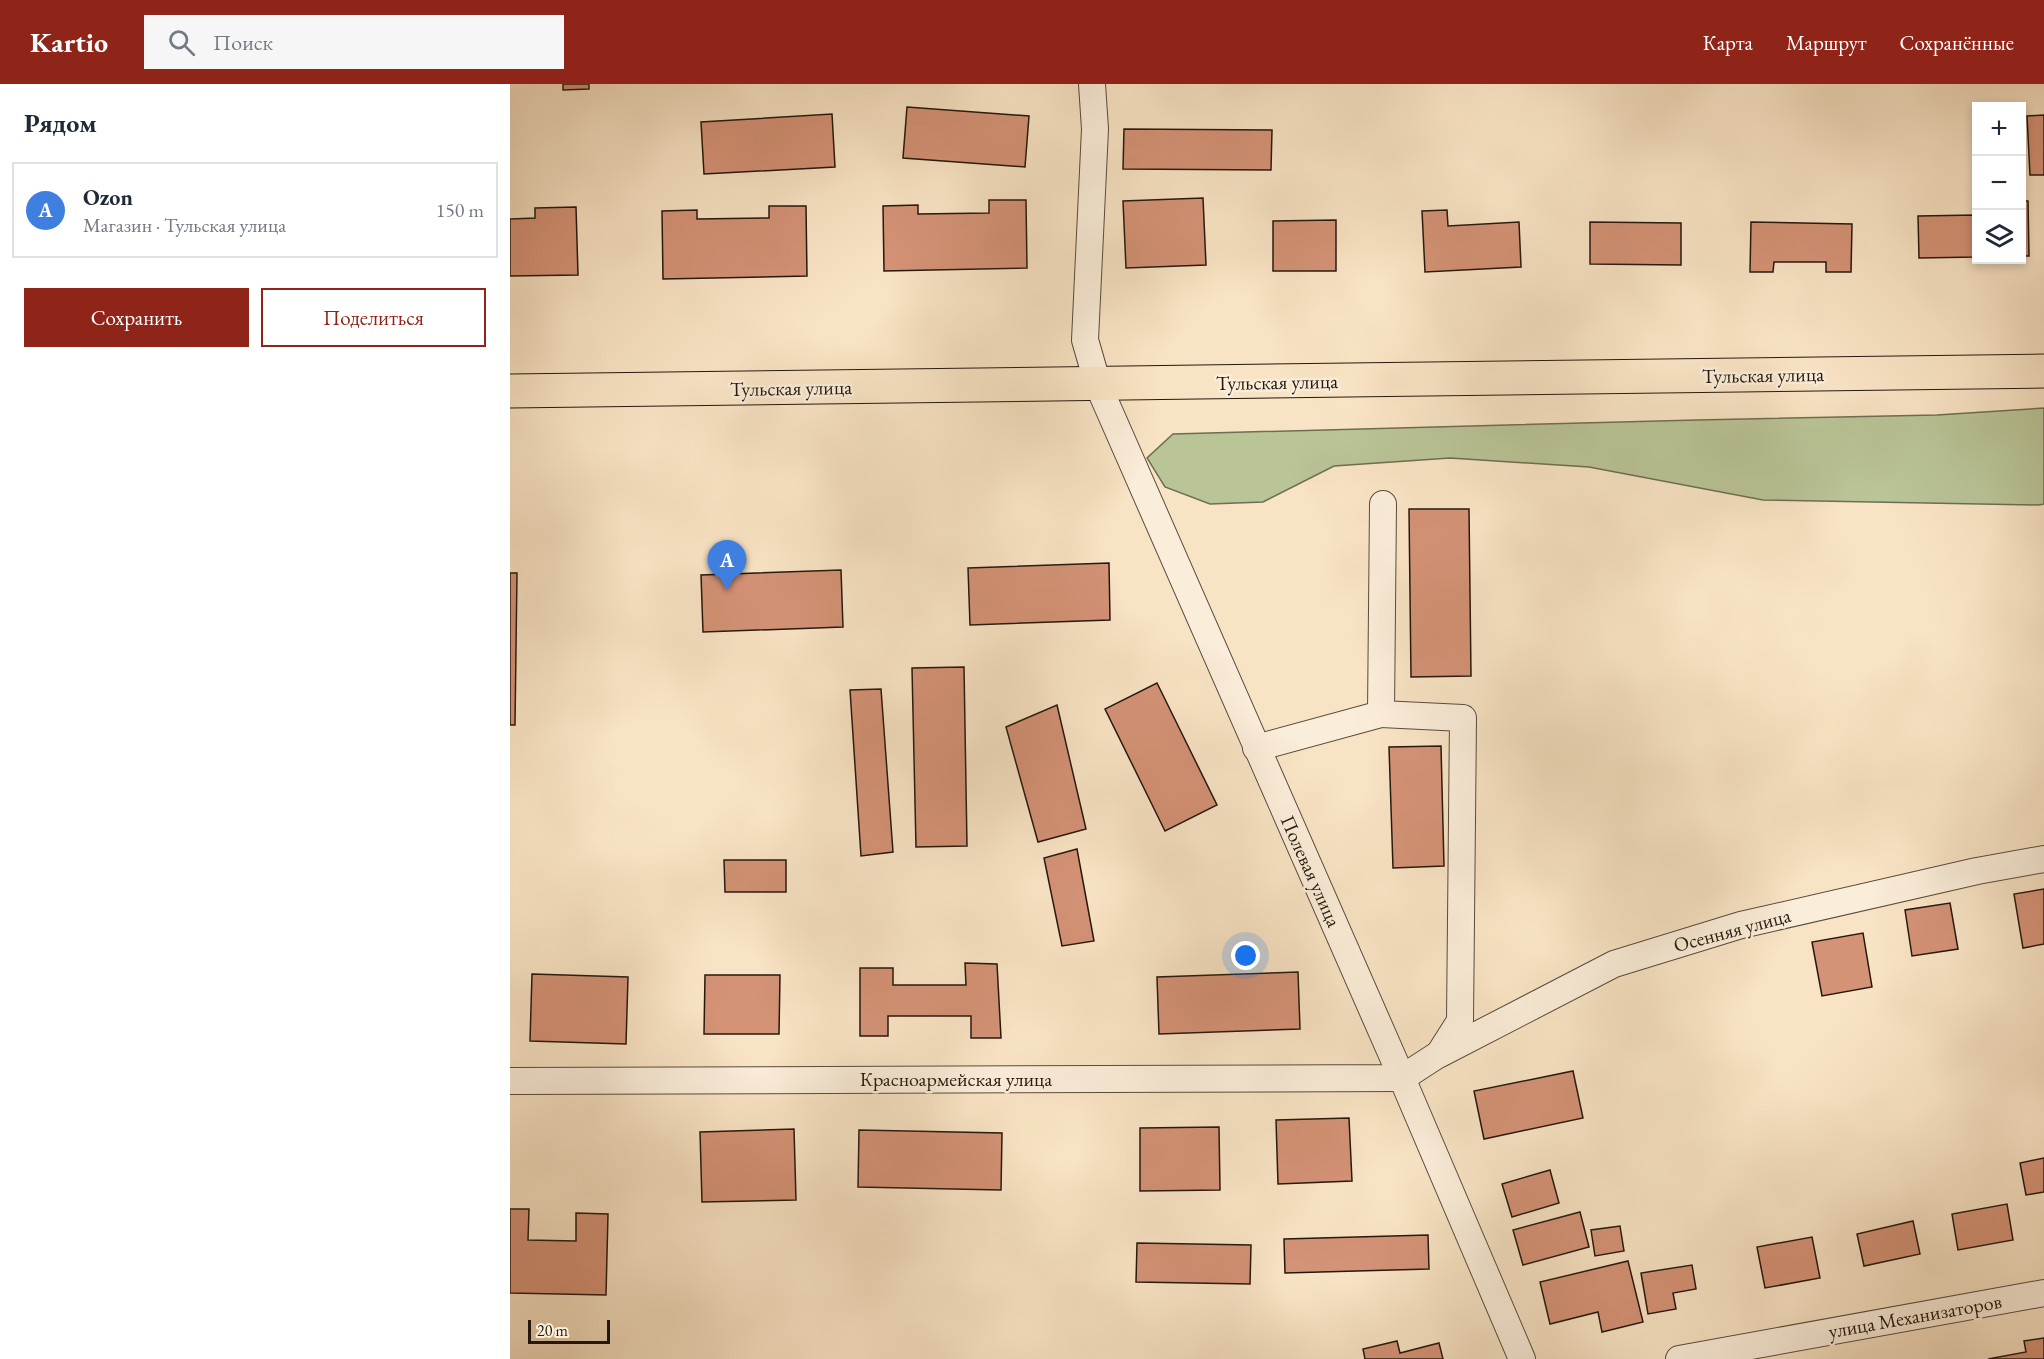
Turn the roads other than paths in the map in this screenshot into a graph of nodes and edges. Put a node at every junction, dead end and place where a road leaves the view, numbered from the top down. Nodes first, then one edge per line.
1 (1092, 84) edge
2 (2044, 371) edge
3 (1098, 385) junction
4 (510, 391) edge
5 (1383, 504) dead end
6 (1382, 714) junction
7 (1256, 748) junction
8 (2044, 860) edge
9 (1439, 1054) junction
10 (1402, 1078) junction
11 (510, 1081) edge
12 (2044, 1293) edge
13 (1522, 1359) edge
14 (1679, 1359) edge

1 - 3 street, Полевая улица
2 - 3 main road, Тульская улица
3 - 4 main road, Тульская улица
3 - 7 street, Полевая улица
5 - 6 street
6 - 7 street
6 - 9 street
7 - 10 street, Полевая улица
8 - 9 street, Осенняя улица
9 - 10 street, Осенняя улица
10 - 11 street, Красноармейская улица
10 - 13 street, Полевая улица
12 - 14 street, улица Механизаторов

